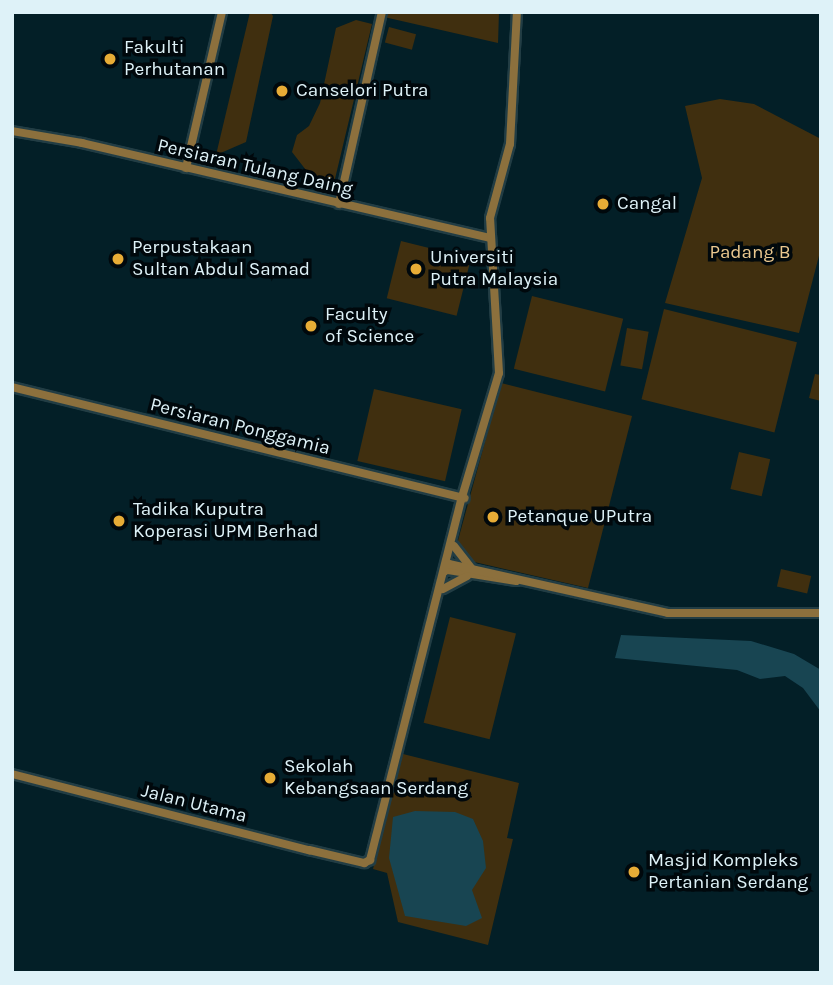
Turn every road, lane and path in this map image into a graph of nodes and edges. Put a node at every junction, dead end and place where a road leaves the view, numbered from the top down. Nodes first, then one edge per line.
1 (222, 12) edge
2 (382, 12) edge
3 (517, 12) edge
4 (12, 131) edge
5 (186, 168) junction
6 (339, 204) junction
7 (490, 238) junction
8 (12, 387) edge
9 (465, 494) junction
10 (454, 528) junction
11 (454, 546) junction
12 (448, 567) junction
13 (470, 572) junction
14 (443, 589) junction
15 (432, 612) junction
16 (821, 613) edge
17 (419, 668) junction
18 (12, 774) edge

1 - 5 street
2 - 6 street
3 - 7 street
4 - 5 street, Persiaran Tulang Daing
5 - 6 street, Persiaran Tulang Daing
6 - 7 street, Persiaran Tulang Daing
7 - 9 street
8 - 9 street, Persiaran Ponggamia
9 - 10 street
9 - 11 street
10 - 12 street
10 - 15 street
11 - 12 street
11 - 13 street
12 - 13 street
12 - 14 street
12 - 15 street
13 - 14 street
13 - 16 street
14 - 17 street
15 - 17 street
17 - 18 street, Jalan Utama

